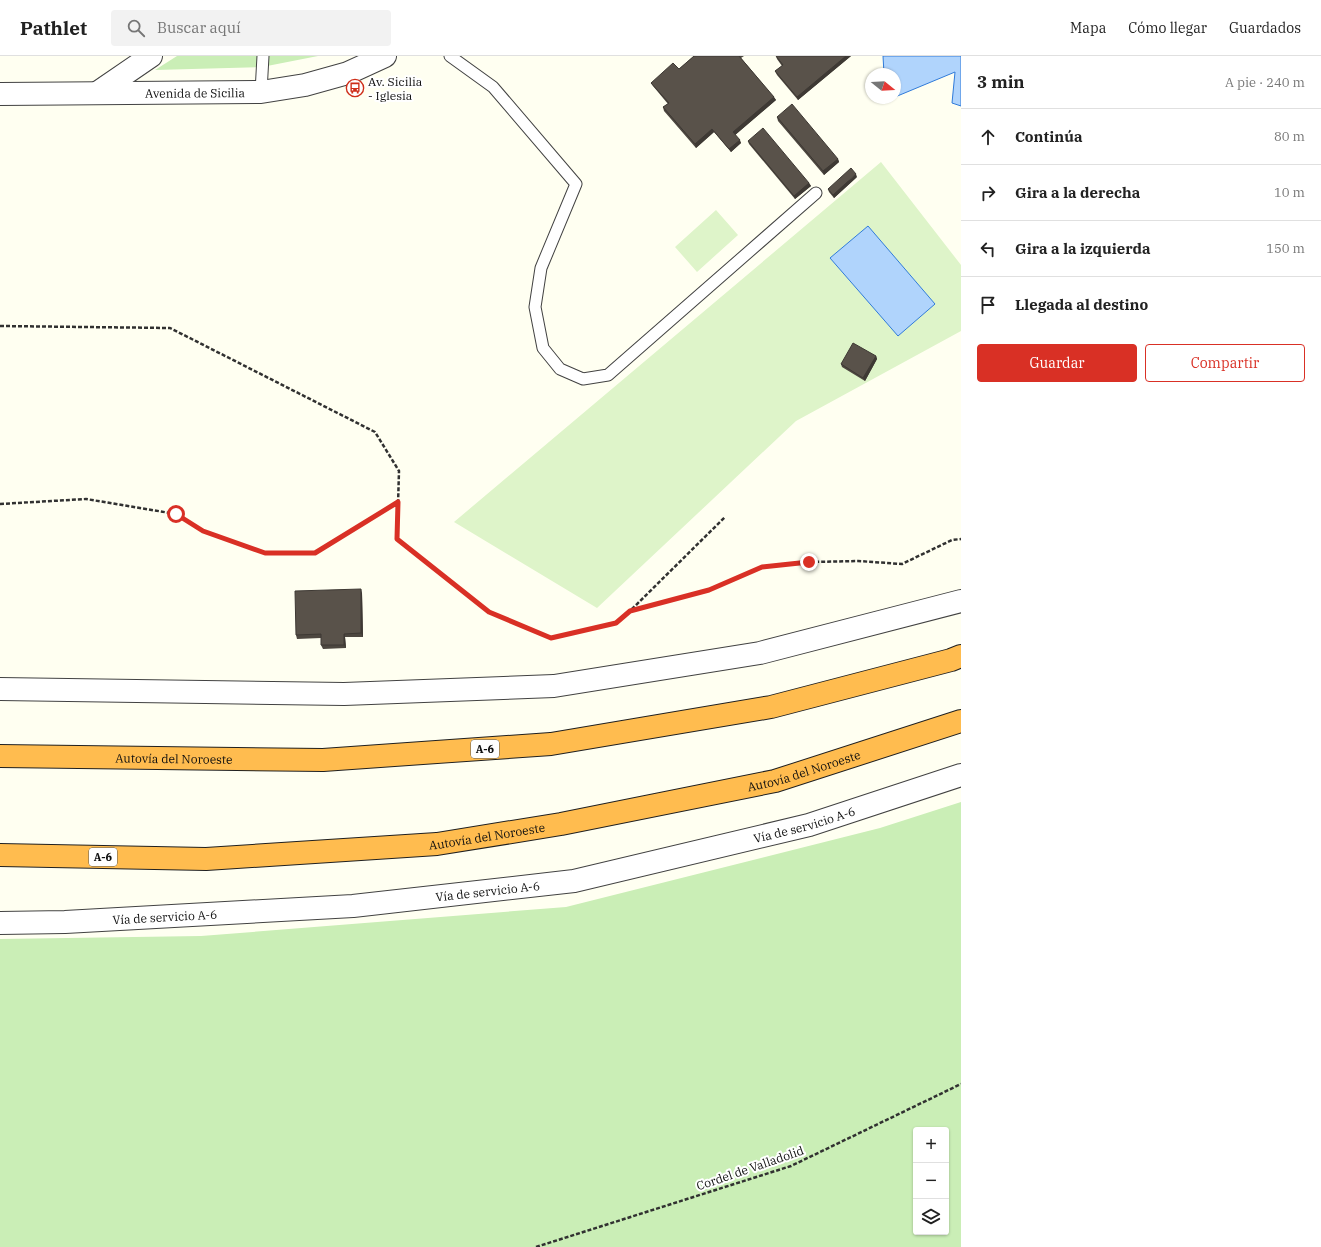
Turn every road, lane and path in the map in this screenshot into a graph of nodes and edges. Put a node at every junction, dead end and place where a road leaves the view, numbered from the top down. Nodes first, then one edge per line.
1 (151, 56) edge
2 (263, 56) edge
3 (385, 56) edge
4 (450, 56) edge
5 (261, 92) junction
6 (97, 93) junction
7 (0, 94) edge
8 (816, 194) dead end
9 (0, 326) edge
10 (398, 502) junction
11 (0, 504) edge
12 (725, 517) dead end
13 (961, 538) edge
14 (961, 601) edge
15 (630, 611) junction
16 (961, 656) edge
17 (0, 690) edge
18 (961, 721) edge
19 (0, 756) edge
20 (961, 775) edge
21 (0, 855) edge
22 (0, 923) edge
23 (961, 1084) edge
24 (536, 1247) edge

1 - 6 street
2 - 5 lane
3 - 5 street, Avenida de Sicilia
4 - 8 lane
5 - 6 street, Avenida de Sicilia
6 - 7 street, Avenida de Sicilia
9 - 10 path
10 - 11 path
10 - 15 path
12 - 15 path
13 - 15 path
14 - 17 street
16 - 19 highway, Autovía del Noroeste / A-6
18 - 21 highway, Autovía del Noroeste / A-6
20 - 22 street, Vía de servicio A-6
23 - 24 path, Cordel de Valladolid

